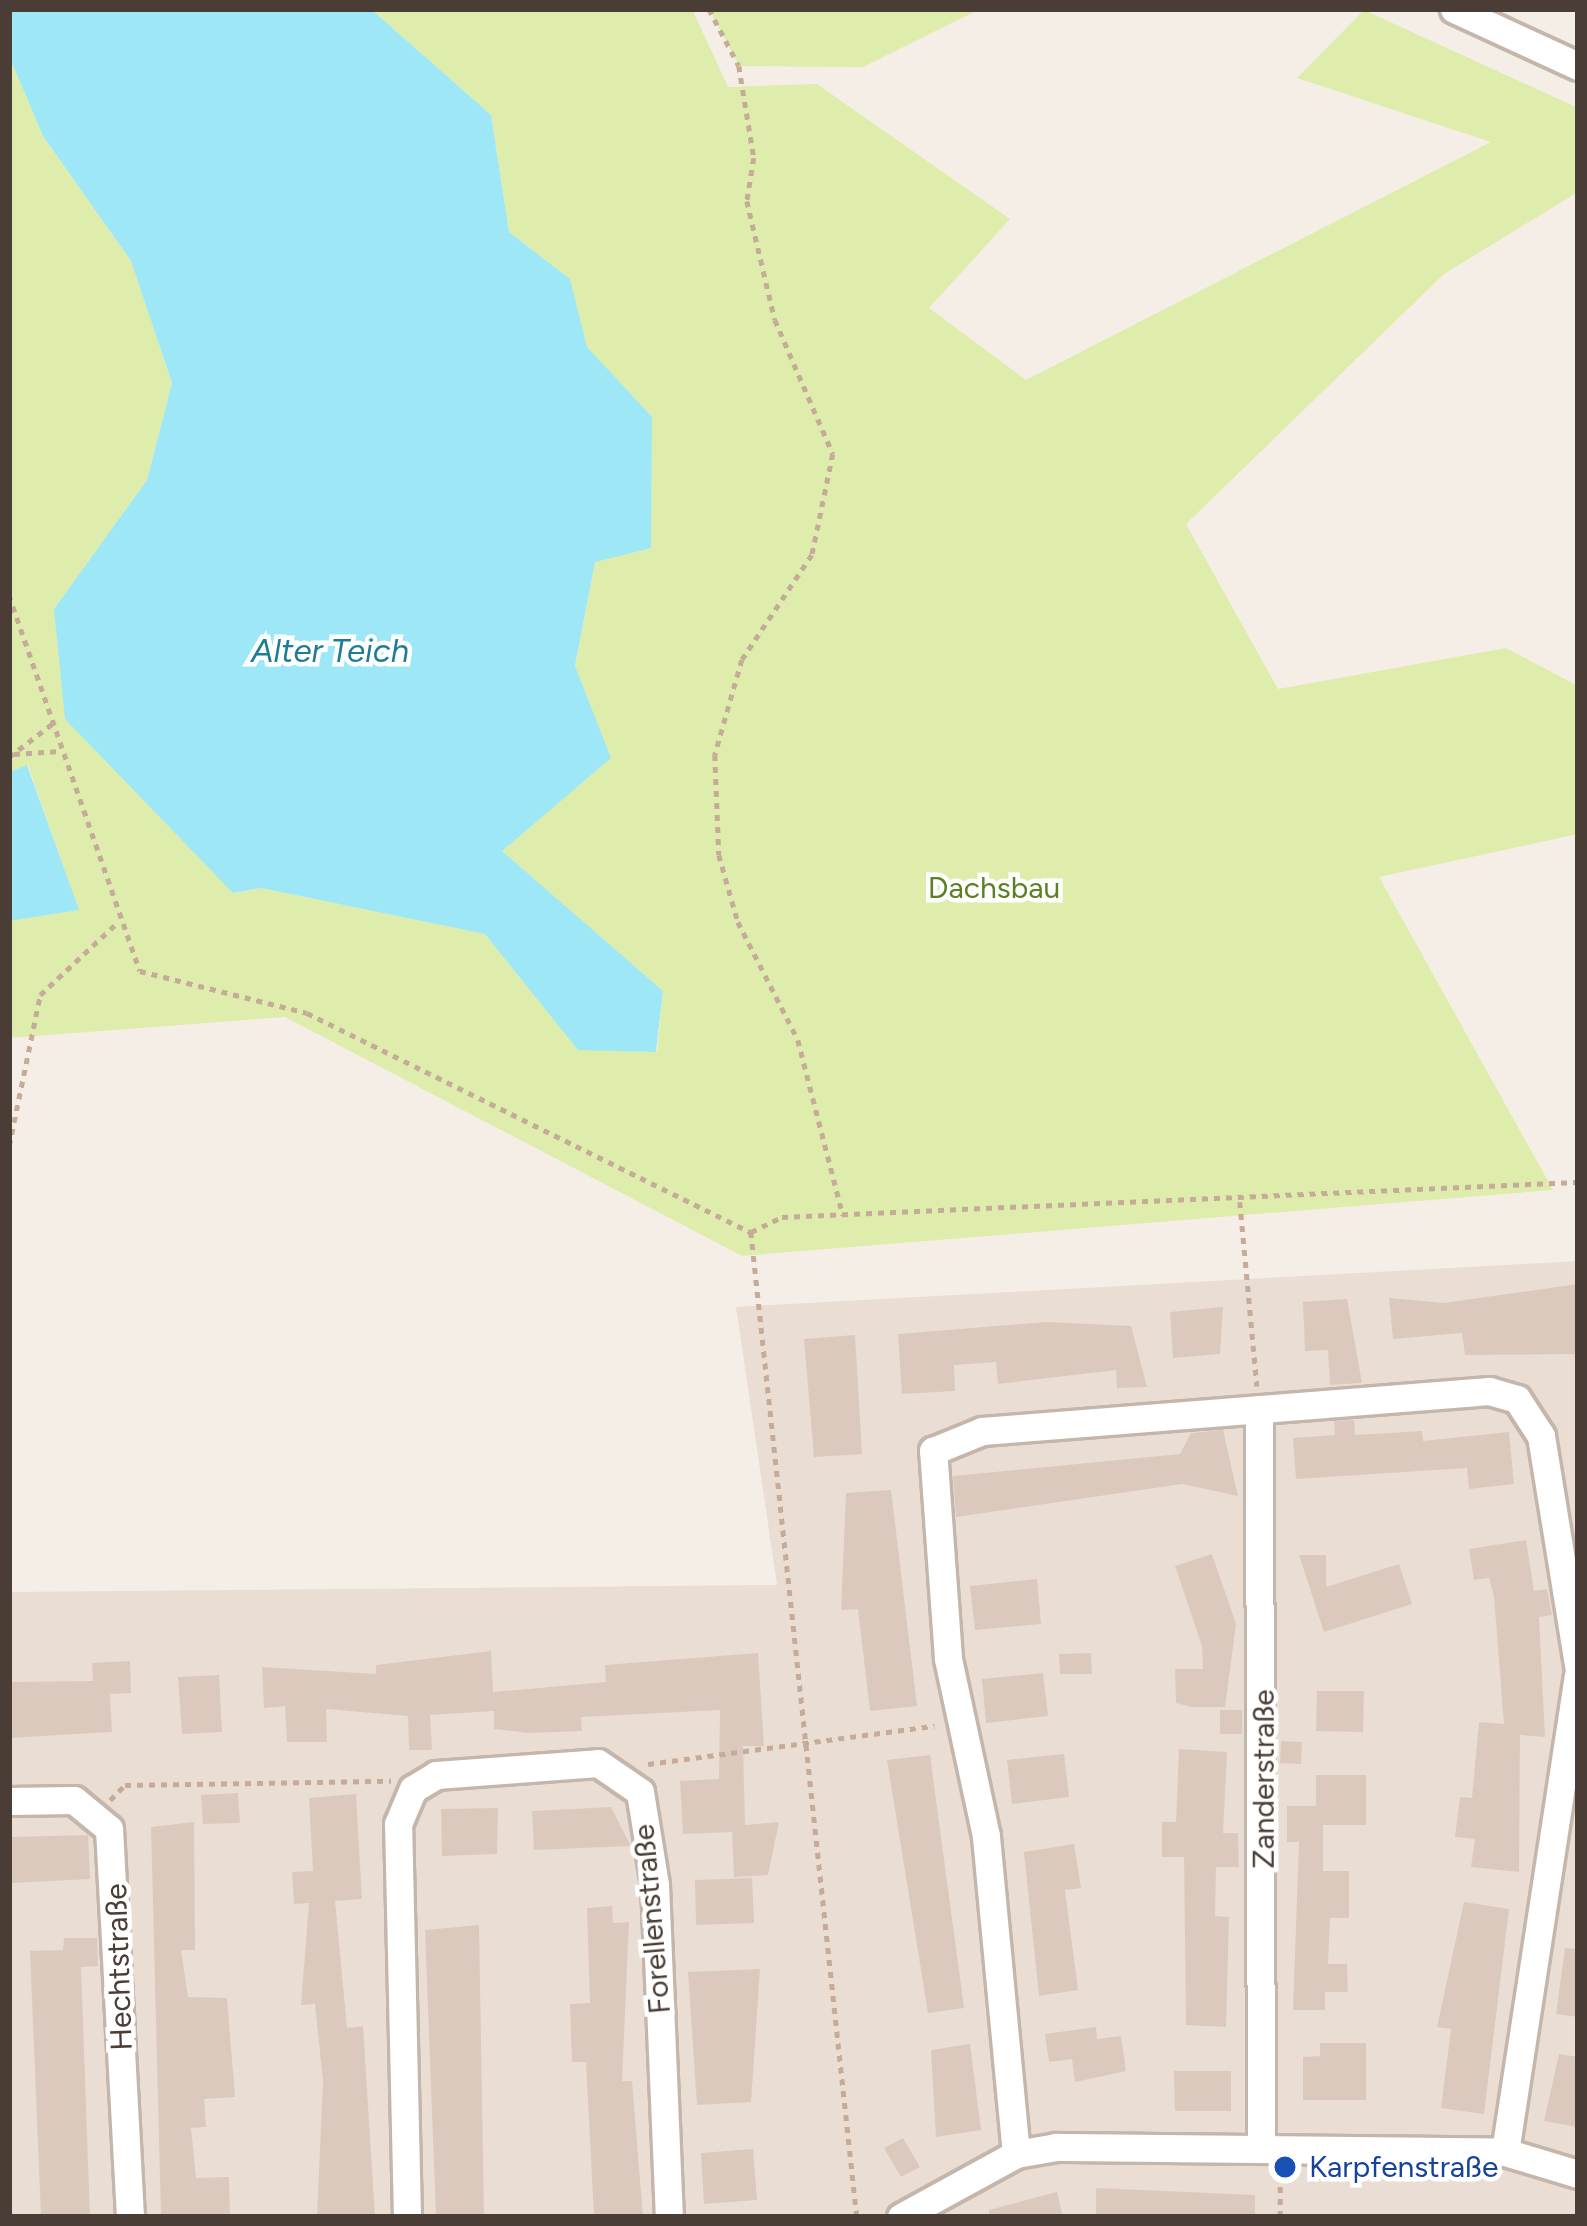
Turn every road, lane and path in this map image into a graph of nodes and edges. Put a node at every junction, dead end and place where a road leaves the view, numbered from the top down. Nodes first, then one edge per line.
1 (709, 9) edge
2 (1454, 9) edge
3 (1578, 65) edge
4 (9, 595) edge
5 (52, 724) junction
6 (61, 752) junction
7 (11, 756) edge
8 (117, 923) junction
9 (9, 1146) edge
10 (1578, 1182) edge
11 (1240, 1202) junction
12 (843, 1215) junction
13 (752, 1232) junction
14 (1259, 1409) junction
15 (1578, 1665) edge
16 (1578, 1677) edge
17 (962, 1722) junction
18 (808, 1742) junction
19 (619, 1768) junction
20 (413, 1789) junction
21 (9, 1801) edge
22 (98, 1811) junction
23 (1271, 2150) junction
24 (1505, 2152) junction
25 (1016, 2154) junction
26 (1578, 2174) edge
27 (130, 2217) edge
28 (407, 2217) edge
29 (669, 2217) edge
30 (857, 2217) edge
31 (901, 2217) edge
32 (1280, 2217) edge

1 - 12 path
2 - 3 street
4 - 5 path
5 - 6 path
5 - 7 path
6 - 7 path
6 - 8 path
8 - 9 path
8 - 13 path
10 - 11 path
11 - 12 path
11 - 14 path
12 - 13 path
13 - 18 path
14 - 15 street
14 - 17 street
14 - 23 street, Zanderstraße
16 - 24 street
17 - 18 path
17 - 25 street
18 - 19 path
18 - 30 path
19 - 20 street
19 - 29 street, Forellenstraße
20 - 22 path
20 - 28 street
21 - 22 street
22 - 27 street, Hechtstraße
23 - 24 street
23 - 25 street
23 - 32 path
24 - 26 street
25 - 31 street

